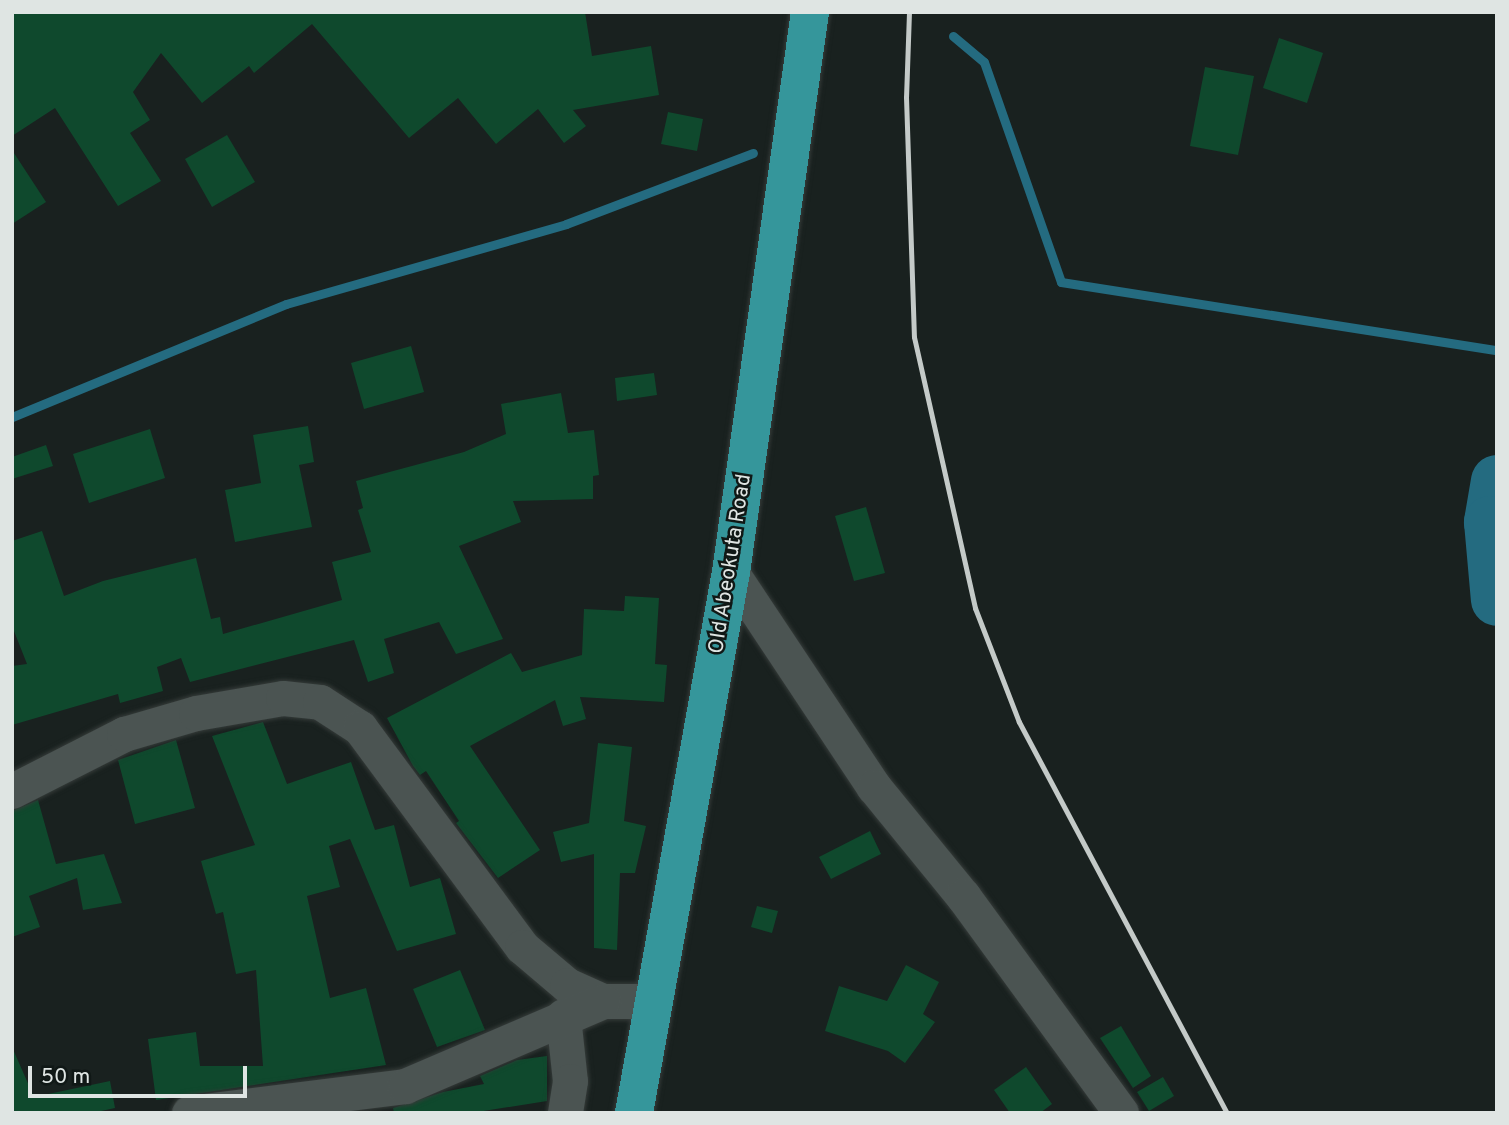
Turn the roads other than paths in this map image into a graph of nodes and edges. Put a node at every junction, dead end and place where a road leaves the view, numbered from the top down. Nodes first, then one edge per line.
1 (810, 12) edge
2 (731, 572) junction
3 (12, 791) edge
4 (603, 1001) junction
5 (653, 1001) junction
6 (563, 1016) junction
7 (190, 1113) edge
8 (565, 1113) edge
9 (634, 1113) edge
10 (1121, 1113) edge

1 - 2 highway, Old Abeokuta Road
2 - 5 highway, Old Abeokuta Road
2 - 10 street
3 - 4 street
4 - 5 street
4 - 6 street
5 - 9 highway, Old Abeokuta Road
6 - 7 street
6 - 8 street

